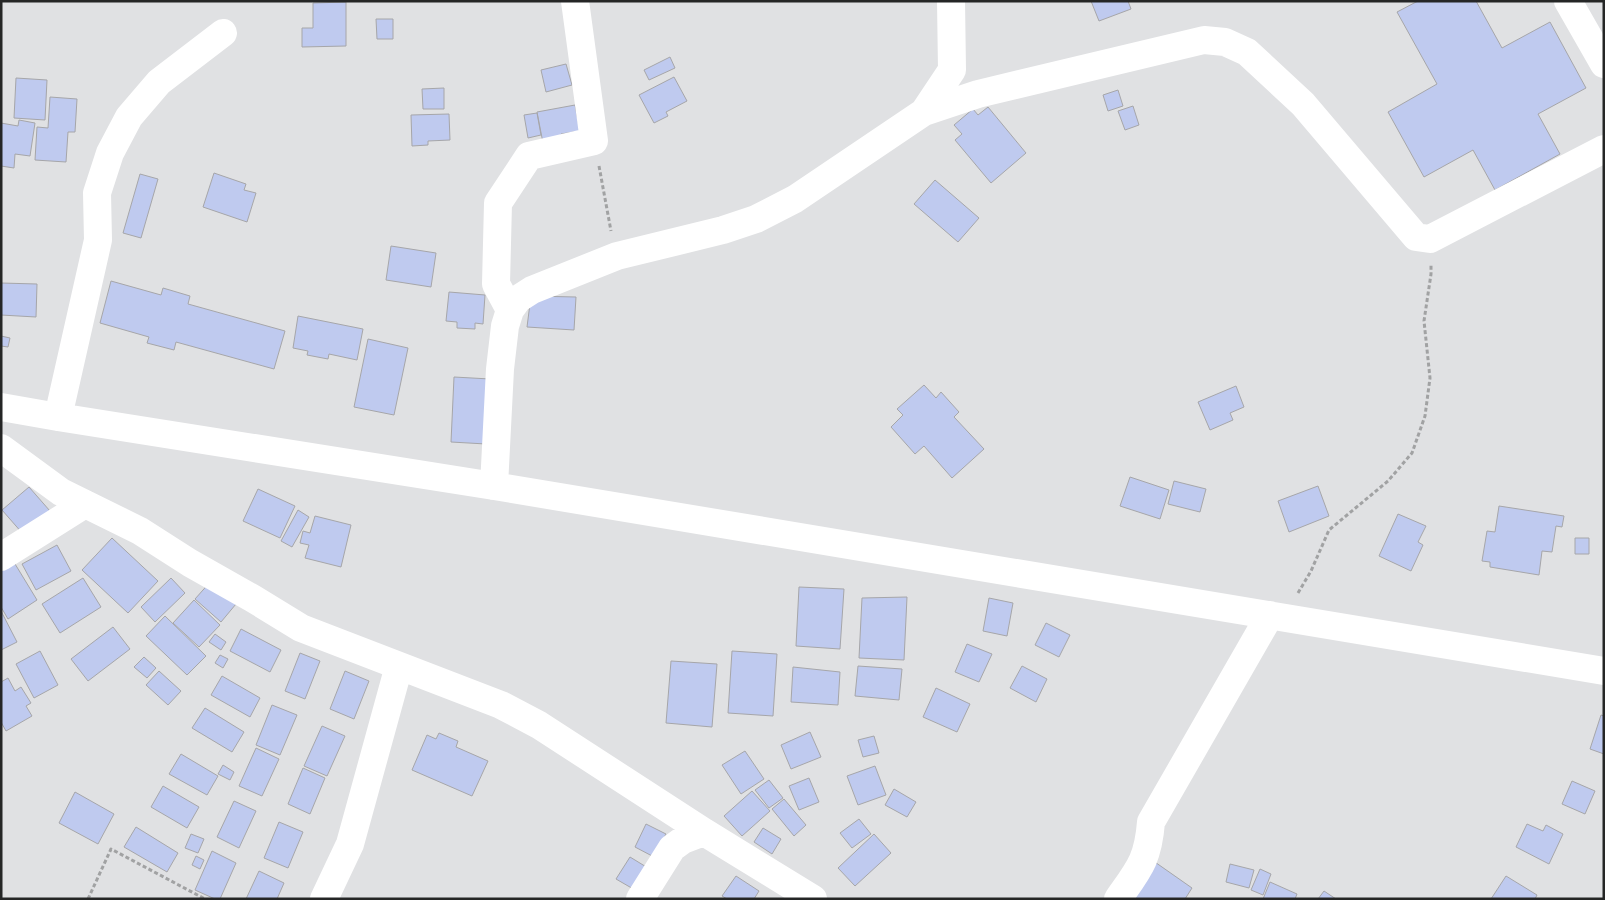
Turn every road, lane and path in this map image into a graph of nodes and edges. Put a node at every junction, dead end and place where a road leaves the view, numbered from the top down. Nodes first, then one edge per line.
1 (575, 1) edge
2 (951, 1) edge
3 (1568, 1) edge
4 (224, 33) dead end
5 (1604, 64) edge
6 (924, 112) junction
7 (594, 141) junction
8 (1604, 149) edge
9 (1430, 239) junction
10 (616, 256) junction
11 (510, 310) junction
12 (1, 407) edge
13 (58, 418) junction
14 (1, 448) edge
15 (494, 486) junction
16 (85, 504) junction
17 (1, 557) edge
18 (1277, 616) junction
19 (399, 666) junction
20 (1604, 671) edge
21 (704, 832) junction
22 (88, 899) edge
23 (205, 899) edge
24 (324, 899) edge
25 (640, 899) edge
26 (813, 899) edge
27 (1118, 899) edge

1 - 7 street
2 - 6 street
3 - 5 street
4 - 13 street
6 - 9 street
6 - 10 street
7 - 10 path
7 - 11 street
8 - 9 street
9 - 18 path
10 - 11 street
11 - 15 street
12 - 13 street
13 - 15 street
14 - 16 street
15 - 18 street
16 - 17 street
16 - 19 street
18 - 20 street
18 - 27 street
19 - 21 street
19 - 24 street
21 - 25 street
21 - 26 street
22 - 23 path

